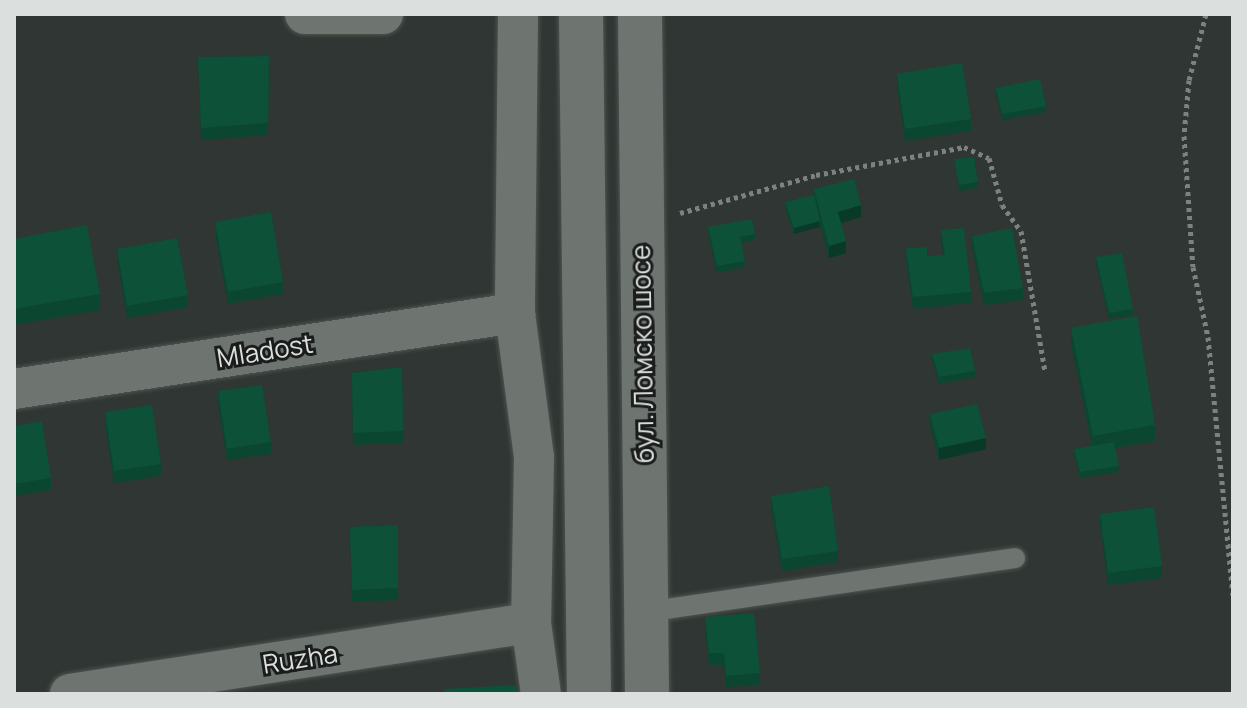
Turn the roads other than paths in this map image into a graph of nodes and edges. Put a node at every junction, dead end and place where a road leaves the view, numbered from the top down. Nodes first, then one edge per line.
1 (305, 14) edge
2 (383, 14) edge
3 (518, 14) edge
4 (581, 14) edge
5 (640, 14) edge
6 (515, 313) junction
7 (14, 389) edge
8 (1015, 558) dead end
9 (646, 612) junction
10 (531, 623) junction
11 (70, 694) edge
12 (541, 694) edge
13 (589, 694) edge
14 (647, 694) edge

1 - 2 street
3 - 6 street
4 - 13 main road
5 - 9 main road, бул. Ломско шосе
6 - 7 street, Mladost
6 - 10 street
8 - 9 lane
9 - 14 main road, бул. Ломско шосе
10 - 11 street, Ruzha
10 - 12 street

